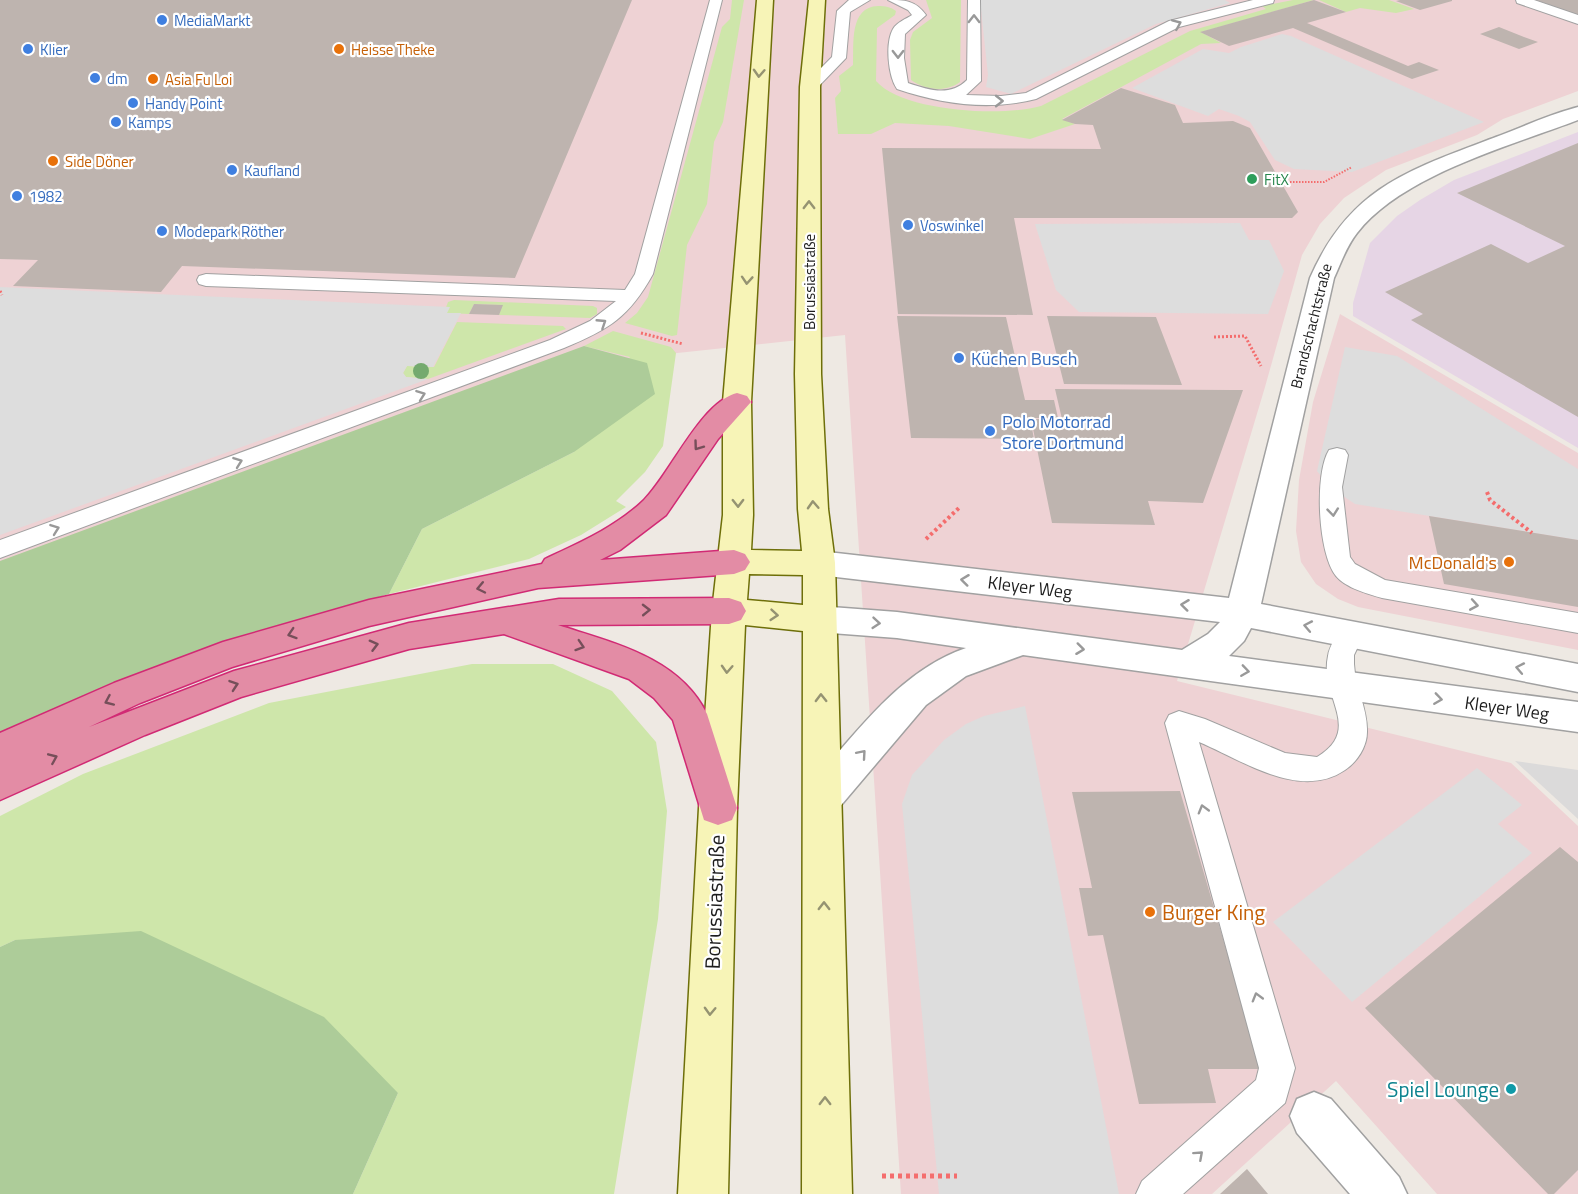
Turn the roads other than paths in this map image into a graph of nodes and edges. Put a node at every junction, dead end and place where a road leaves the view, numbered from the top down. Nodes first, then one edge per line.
1 (716, 0) edge
2 (765, 0) edge
3 (817, 0) edge
4 (864, 0) edge
5 (894, 0) edge
6 (974, 0) edge
7 (1214, 0) edge
8 (1268, 0) edge
9 (1522, 0) edge
10 (1227, 9) junction
11 (1578, 20) edge
12 (810, 87) junction
13 (941, 95) junction
14 (1578, 112) edge
15 (206, 279) dead end
16 (632, 296) junction
17 (737, 402) junction
18 (1337, 455) dead end
19 (0, 549) edge
20 (734, 562) junction
21 (819, 563) junction
22 (538, 576) junction
23 (729, 611) junction
24 (1242, 612) junction
25 (818, 619) junction
26 (504, 620) junction
27 (1578, 623) edge
28 (1351, 634) junction
29 (1022, 642) junction
30 (1187, 663) junction
31 (1578, 678) edge
32 (1343, 685) junction
33 (1578, 717) edge
34 (0, 750) edge
35 (0, 783) edge
36 (823, 798) junction
37 (718, 808) junction
38 (1314, 1116) dead end
39 (703, 1194) edge
40 (827, 1194) edge
41 (1155, 1194) edge
42 (1382, 1194) edge

1 - 16 lane
2 -> 17 main road, Borussiastraße
3 - 12 main road, Borussiastraße
4 - 12 lane
5 -> 13 lane
13 -> 6 lane
7 - 10 lane
8 - 10 lane
9 - 11 lane
13 -> 10 lane
21 -> 12 main road, Borussiastraße
14 - 24 street, Brandschachtstraße
15 - 16 lane
19 -> 16 lane
17 -> 20 main road, Borussiastraße
17 -> 22 highway
18 -> 27 lane
20 - 21 main road
20 - 22 highway
20 - 23 main road, Borussiastraße
24 -> 21 street, Kleyer Weg
21 - 25 main road, Borussiastraße
22 -> 34 highway
23 -> 25 main road
26 -> 23 highway
23 -> 37 main road, Borussiastraße
28 -> 24 street, Kleyer Weg
24 - 30 street
25 -> 29 street, Kleyer Weg
36 -> 25 main road, Borussiastraße
35 -> 26 highway
26 -> 37 highway
31 -> 28 street, Kleyer Weg
28 - 32 lane
29 -> 30 street, Kleyer Weg
36 -> 29 street, Kleyer Weg
30 -> 32 street, Kleyer Weg
32 -> 33 street, Kleyer Weg
41 -> 32 lane
40 -> 36 main road, Borussiastraße
37 -> 39 main road, Borussiastraße
38 - 42 street

